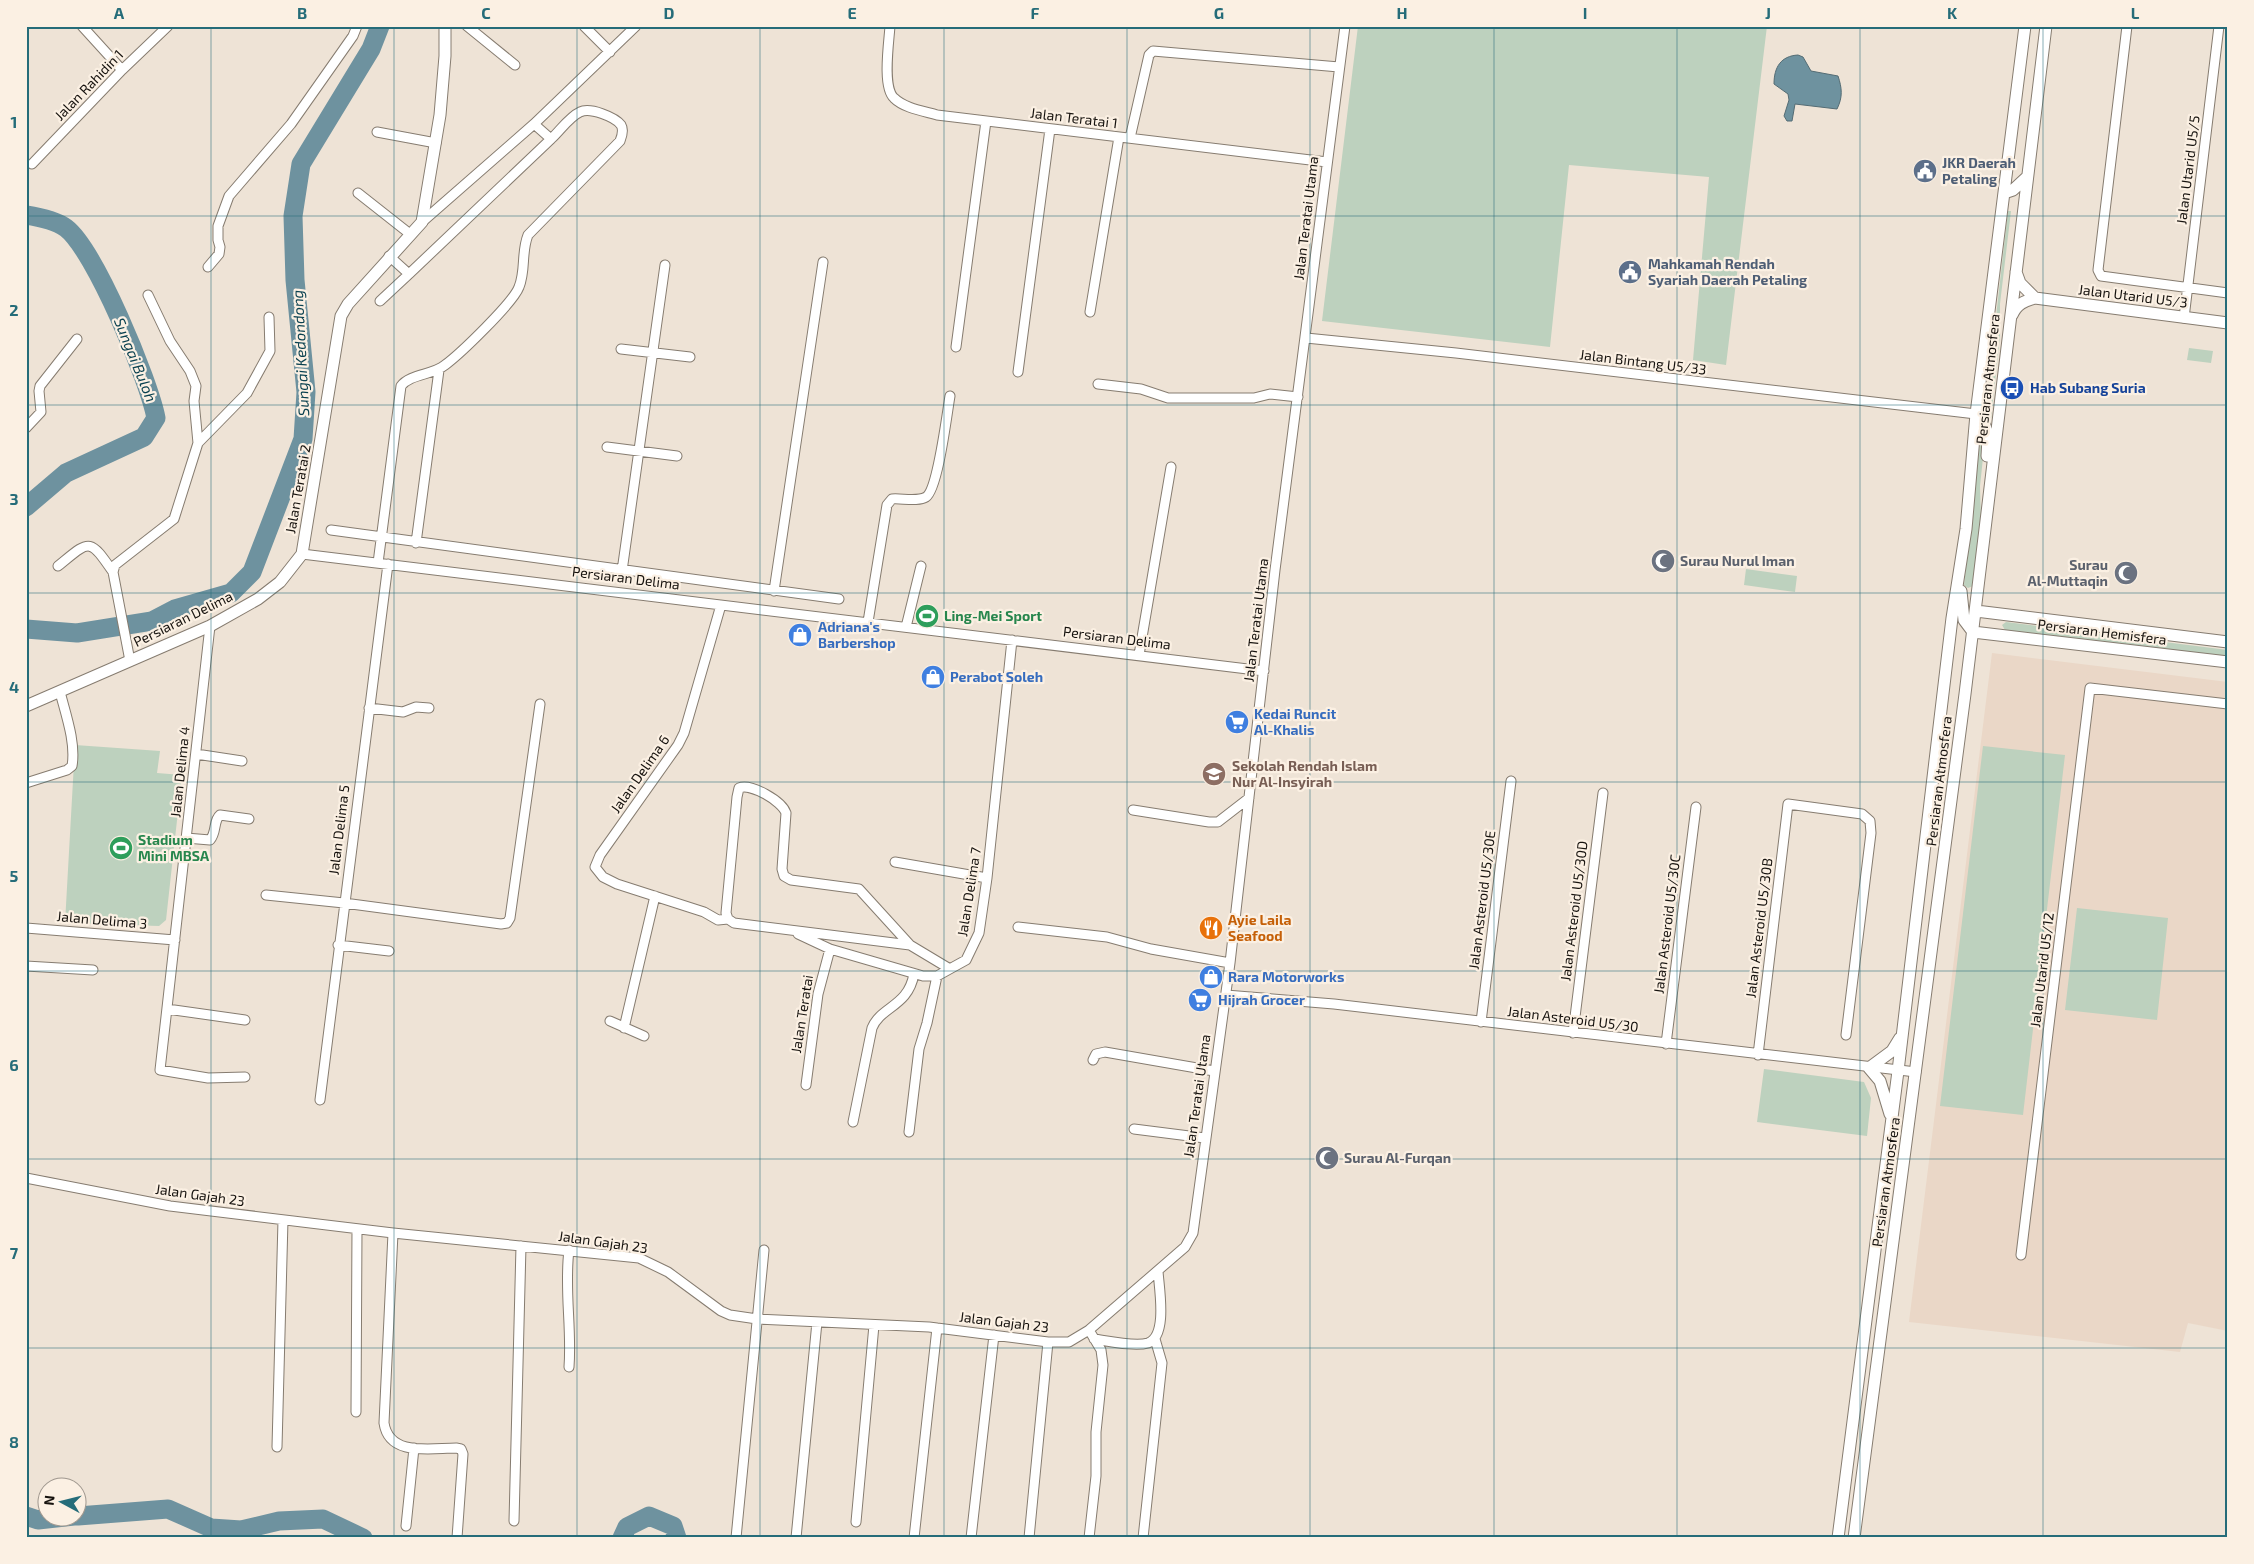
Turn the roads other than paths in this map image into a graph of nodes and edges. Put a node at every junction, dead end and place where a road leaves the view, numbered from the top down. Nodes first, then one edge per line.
1 (82, 26) edge
2 (168, 26) edge
3 (358, 26) edge
4 (467, 26) edge
5 (584, 26) edge
6 (636, 26) edge
7 (890, 26) edge
8 (1345, 26) edge
9 (2025, 26) edge
10 (2046, 26) edge
11 (2127, 26) edge
12 (2219, 26) edge
13 (446, 27) edge
14 (610, 52) junction
15 (515, 65) dead end
16 (1339, 68) junction
17 (122, 70) junction
18 (986, 121) junction
19 (534, 124) junction
20 (1050, 129) junction
21 (377, 132) dead end
22 (1119, 137) junction
23 (1130, 138) junction
24 (551, 139) junction
25 (436, 143) junction
26 (1327, 162) junction
27 (32, 164) dead end
28 (2006, 177) junction
29 (2027, 177) junction
30 (2016, 187) junction
31 (358, 193) dead end
32 (2004, 193) junction
33 (2024, 198) junction
34 (422, 222) junction
35 (410, 234) junction
36 (389, 256) junction
37 (823, 262) dead end
38 (665, 265) dead end
39 (208, 267) dead end
40 (2016, 270) junction
41 (409, 274) junction
42 (2187, 288) junction
43 (2228, 293) edge
44 (148, 295) dead end
45 (2034, 298) junction
46 (380, 301) dead end
47 (1090, 312) dead end
48 (269, 317) dead end
49 (2184, 318) junction
50 (2010, 321) junction
51 (2228, 323) edge
52 (1306, 338) junction
53 (77, 339) dead end
54 (956, 347) dead end
55 (621, 349) dead end
56 (654, 353) junction
57 (690, 357) dead end
58 (439, 370) junction
59 (1018, 372) dead end
60 (1098, 384) dead end
61 (950, 396) dead end
62 (1298, 397) junction
63 (1976, 414) junction
64 (26, 428) edge
65 (198, 443) junction
66 (607, 447) dead end
67 (640, 451) junction
68 (677, 456) dead end
69 (1171, 467) dead end
70 (1988, 508) junction
71 (1966, 529) junction
72 (331, 530) dead end
73 (381, 538) junction
74 (416, 542) junction
75 (302, 554) junction
76 (378, 563) junction
77 (388, 564) junction
78 (58, 566) dead end
79 (921, 566) dead end
80 (622, 570) junction
81 (113, 572) junction
82 (774, 591) junction
83 (839, 599) dead end
84 (721, 604) junction
85 (1976, 610) junction
86 (1964, 620) junction
87 (868, 622) junction
88 (210, 626) junction
89 (906, 627) junction
90 (1973, 632) junction
91 (1012, 640) junction
92 (2228, 642) edge
93 (1139, 656) junction
94 (130, 661) junction
95 (2228, 662) edge
96 (1264, 671) junction
97 (60, 692) junction
98 (540, 704) dead end
99 (2228, 704) edge
100 (26, 706) edge
101 (369, 708) junction
102 (429, 708) dead end
103 (1940, 724) junction
104 (196, 754) junction
105 (242, 761) dead end
106 (1511, 781) dead end
107 (26, 783) edge
108 (1603, 793) dead end
109 (1249, 798) junction
110 (1696, 807) dead end
111 (1133, 810) dead end
112 (250, 819) dead end
113 (186, 838) junction
114 (895, 862) dead end
115 (987, 878) junction
116 (266, 895) dead end
117 (655, 896) junction
118 (344, 903) junction
119 (728, 919) junction
120 (26, 928) edge
121 (1018, 928) dead end
122 (790, 930) junction
123 (175, 940) junction
124 (338, 945) junction
125 (910, 945) junction
126 (830, 948) junction
127 (389, 951) dead end
128 (1230, 963) junction
129 (26, 966) edge
130 (950, 969) junction
131 (93, 970) dead end
132 (914, 974) junction
133 (937, 976) junction
134 (1226, 995) junction
135 (167, 1009) junction
136 (245, 1020) dead end
137 (610, 1021) dead end
138 (1481, 1022) junction
139 (624, 1028) junction
140 (1573, 1033) junction
141 (1902, 1034) junction
142 (1846, 1035) dead end
143 (644, 1036) dead end
144 (1666, 1044) junction
145 (1758, 1055) junction
146 (1093, 1060) dead end
147 (1869, 1068) junction
148 (1214, 1071) junction
149 (1898, 1071) junction
150 (1916, 1072) junction
151 (245, 1077) dead end
152 (806, 1085) dead end
153 (320, 1100) dead end
154 (1891, 1121) junction
155 (853, 1122) dead end
156 (1134, 1129) dead end
157 (909, 1132) dead end
158 (1204, 1138) junction
159 (26, 1178) edge
160 (1195, 1216) joint
161 (283, 1220) junction
162 (357, 1229) junction
163 (393, 1233) junction
164 (521, 1246) junction
165 (569, 1250) junction
166 (764, 1250) dead end
167 (2021, 1255) dead end
168 (1158, 1271) junction
169 (757, 1319) junction
170 (817, 1322) junction
171 (874, 1325) junction
172 (937, 1328) junction
173 (1089, 1330) junction
174 (994, 1335) junction
175 (1094, 1339) junction
176 (1155, 1339) junction
177 (1048, 1342) junction
178 (569, 1367) dead end
179 (356, 1412) dead end
180 (277, 1446) dead end
181 (414, 1448) junction
182 (1857, 1518) junction
183 (514, 1521) dead end
184 (856, 1522) dead end
185 (406, 1526) dead end
186 (457, 1538) edge
187 (736, 1538) edge
188 (796, 1538) edge
189 (914, 1538) edge
190 (971, 1538) edge
191 (1029, 1538) edge
192 (1089, 1538) edge
193 (1143, 1538) edge
194 (1838, 1538) edge
195 (1854, 1538) edge
196 (1861, 1538) edge

1 - 17 street
2 - 17 street, Jalan Rahidin 1
3 - 39 street
4 - 15 street
5 - 14 street
6 - 14 street
7 - 18 street, Jalan Teratai 1
8 - 16 street, Jalan Teratai Utama
9 - 28 street, Persiaran Atmosfera
10 - 29 street, Persiaran Atmosfera
11 - 42 street
12 - 42 street, Jalan Utarid U5/5
13 - 25 street
14 - 19 street
16 - 23 street
16 - 26 street, Jalan Teratai Utama
17 - 27 street, Jalan Rahidin 1
18 - 20 street, Jalan Teratai 1
18 - 54 street
19 - 24 street
19 - 34 street
20 - 22 street, Jalan Teratai 1
20 - 59 street
21 - 25 street
22 - 23 street, Jalan Teratai 1
22 - 47 street
23 - 26 street, Jalan Teratai 1
24 - 41 street
24 - 58 street
25 - 34 street
26 - 52 street, Jalan Teratai Utama
28 - 30 street
28 - 32 street, Persiaran Atmosfera
29 - 30 street
29 - 33 street, Persiaran Atmosfera
30 - 32 street
30 - 33 street
31 - 35 street
32 - 63 street, Persiaran Atmosfera
33 - 40 street, Persiaran Atmosfera
34 - 35 street, Jalan Teratai 2
35 - 36 street, Jalan Teratai 2
36 - 41 street
36 - 75 street, Jalan Teratai 2
37 - 82 street
38 - 56 street
40 - 45 street
40 - 50 street, Persiaran Atmosfera
41 - 46 street
42 - 43 street
42 - 49 street, Jalan Utarid U5/5
44 - 65 street
45 - 49 street, Jalan Utarid U5/3
45 - 50 street
48 - 65 street
49 - 51 street, Jalan Utarid U5/3
50 - 70 street, Persiaran Atmosfera
52 - 62 street, Jalan Teratai Utama
52 - 63 street, Jalan Bintang U5/33
53 - 64 street
55 - 56 street
56 - 57 street
56 - 67 street
58 - 73 street
58 - 74 street
60 - 62 street
61 - 87 street
62 - 96 street, Jalan Teratai Utama
63 - 70 street
63 - 71 street, Persiaran Atmosfera
65 - 81 street
66 - 67 street
67 - 68 street
67 - 80 street
69 - 93 street
70 - 85 street, Persiaran Atmosfera
71 - 86 street
71 - 103 street, Persiaran Atmosfera
72 - 73 street
73 - 74 street
73 - 76 street
74 - 80 street
75 - 76 street, Persiaran Delima
75 - 88 street, Persiaran Delima
76 - 77 street, Persiaran Delima
77 - 84 street, Persiaran Delima
77 - 101 street, Jalan Delima 5
78 - 81 street
79 - 89 street
80 - 82 street
81 - 94 street
82 - 83 street
84 - 87 street, Persiaran Delima
84 - 117 street, Jalan Delima 6
85 - 86 street
85 - 90 street, Persiaran Atmosfera
85 - 92 street, Persiaran Hemisfera
86 - 90 street
86 - 103 street
87 - 89 street, Persiaran Delima
88 - 94 street, Persiaran Delima
88 - 104 street, Jalan Delima 4
89 - 91 street, Persiaran Delima
90 - 95 street, Persiaran Hemisfera
90 - 150 street, Persiaran Atmosfera
91 - 93 street, Persiaran Delima
91 - 115 street, Jalan Delima 7
93 - 96 street, Persiaran Delima
94 - 97 street, Persiaran Delima
96 - 109 street, Jalan Teratai Utama
97 - 100 street, Persiaran Delima
97 - 107 street
98 - 118 street
99 - 167 street, Jalan Utarid U5/12
101 - 102 street
101 - 118 street, Jalan Delima 5
103 - 141 street, Persiaran Atmosfera
104 - 105 street
104 - 113 street, Jalan Delima 4
106 - 138 street, Jalan Asteroid U5/30E
108 - 140 street, Jalan Asteroid U5/30D
109 - 111 street
109 - 128 street, Jalan Teratai Utama
110 - 144 street, Jalan Asteroid U5/30C
112 - 113 street
113 - 123 street, Jalan Delima 4
114 - 115 street
115 - 130 street, Jalan Delima 7
116 - 118 street
117 - 119 street
117 - 139 street
118 - 124 street, Jalan Delima 5
119 - 122 street
119 - 125 street
120 - 123 street, Jalan Delima 3
121 - 128 street
122 - 125 street
122 - 126 street
123 - 135 street, Jalan Delima 4
124 - 127 street
124 - 153 street, Jalan Delima 5
125 - 130 street
126 - 132 street
126 - 152 street, Jalan Teratai
128 - 134 street, Jalan Teratai Utama
129 - 131 street
130 - 133 street, Jalan Delima 7
132 - 133 street
132 - 155 street
133 - 157 street
134 - 138 street, Jalan Asteroid U5/30
134 - 148 street, Jalan Teratai Utama
135 - 136 street
135 - 151 street, Jalan Delima 4
137 - 139 street
138 - 140 street, Jalan Asteroid U5/30
139 - 143 street
140 - 144 street, Jalan Asteroid U5/30
141 - 147 street
141 - 149 street, Persiaran Atmosfera
142 - 145 street, Jalan Asteroid U5/30B
144 - 145 street, Jalan Asteroid U5/30
145 - 147 street, Jalan Asteroid U5/30
146 - 148 street
147 - 149 street, Jalan Asteroid U5/30
147 - 154 street
148 - 158 street, Jalan Teratai Utama
149 - 150 street, Jalan Asteroid U5/30
149 - 154 street, Persiaran Atmosfera
150 - 182 street, Persiaran Atmosfera
154 - 194 street, Persiaran Atmosfera
156 - 158 street
158 - 160 street, Jalan Teratai Utama
159 - 161 street, Jalan Gajah 23
160 - 168 street, Jalan Gajah 23
161 - 162 street, Jalan Gajah 23
161 - 180 street
162 - 163 street, Jalan Gajah 23
162 - 179 street
163 - 164 street, Jalan Gajah 23
163 - 181 street
164 - 165 street, Jalan Gajah 23
164 - 183 street
165 - 169 street, Jalan Gajah 23
165 - 178 street
166 - 169 street
168 - 173 street, Jalan Gajah 23
168 - 176 street
169 - 170 street, Jalan Gajah 23
169 - 187 street
170 - 171 street, Jalan Gajah 23
170 - 188 street
171 - 172 street, Jalan Gajah 23
171 - 184 street
172 - 174 street, Jalan Gajah 23
172 - 189 street
173 - 175 street
173 - 177 street, Jalan Gajah 23
174 - 177 street, Jalan Gajah 23
174 - 190 street
175 - 176 street
175 - 192 street
176 - 193 street
177 - 191 street
181 - 185 street
181 - 186 street
182 - 195 street, Persiaran Atmosfera
182 - 196 street

